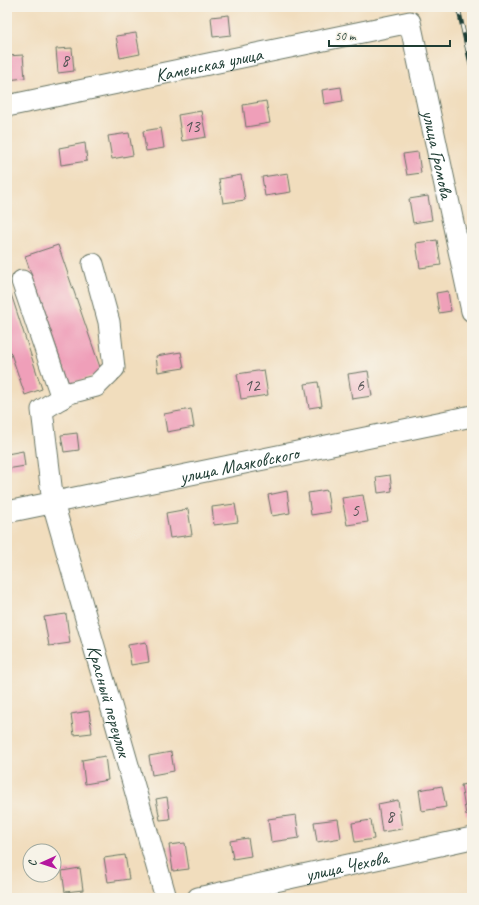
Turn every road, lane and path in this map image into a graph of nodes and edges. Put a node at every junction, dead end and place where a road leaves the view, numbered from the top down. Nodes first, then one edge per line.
1 (410, 22) joint
2 (7, 106) edge
3 (93, 264) dead end
4 (22, 281) dead end
5 (472, 311) edge
6 (62, 398) junction
7 (472, 416) edge
8 (53, 503) junction
9 (7, 512) edge
10 (472, 838) edge
11 (166, 898) edge
12 (198, 898) edge

1 - 2 street, Каменская улица
1 - 5 street, улица Громова
3 - 6 street
4 - 6 street
6 - 8 street, Красный переулок
7 - 8 street, улица Маяковского
8 - 9 street, улица Маяковского
8 - 11 street, Красный переулок
10 - 12 street, улица Чехова

